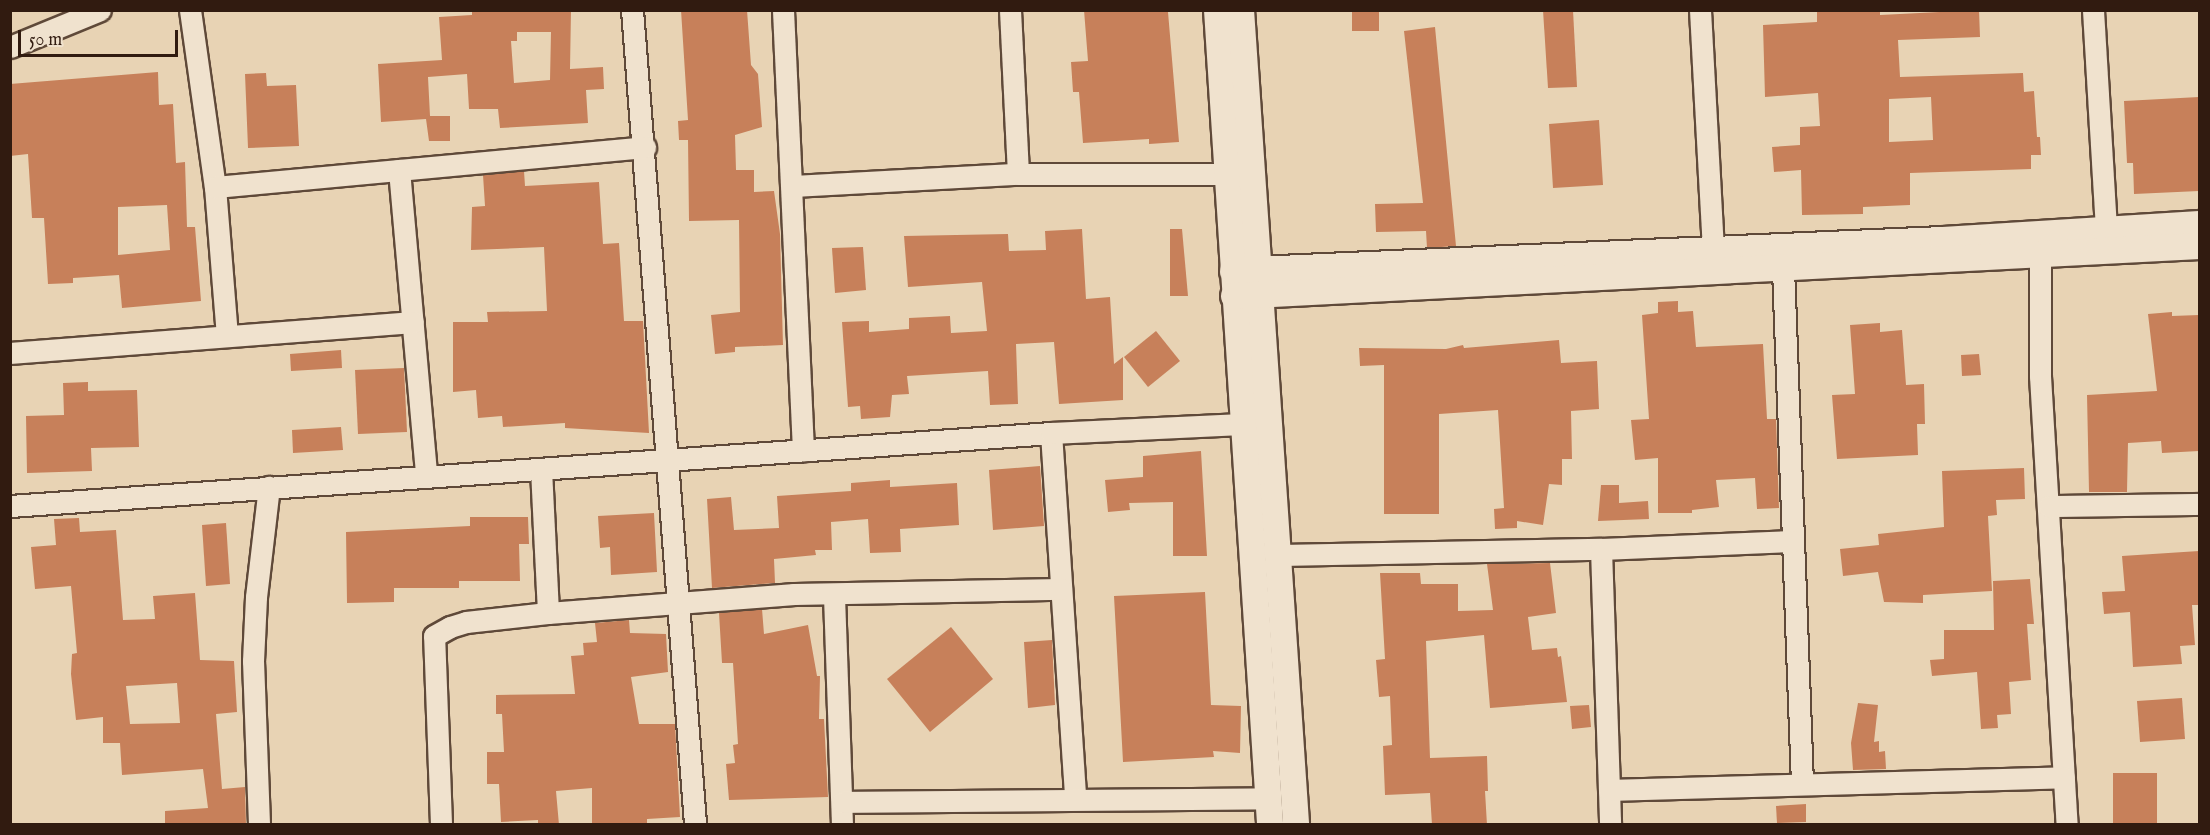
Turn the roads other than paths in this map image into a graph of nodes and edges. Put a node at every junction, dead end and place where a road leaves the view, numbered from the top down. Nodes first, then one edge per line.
1 (100, 10) edge
2 (190, 10) edge
3 (632, 10) edge
4 (783, 10) edge
5 (1010, 10) edge
6 (1217, 10) edge
7 (1241, 10) edge
8 (1700, 10) edge
9 (2093, 10) edge
10 (10, 47) edge
11 (645, 147) junction
12 (399, 170) junction
13 (1018, 174) junction
14 (1226, 174) junction
15 (793, 186) junction
16 (215, 187) junction
17 (2199, 224) edge
18 (2106, 227) junction
19 (2040, 245) junction
20 (2199, 246) edge
21 (1713, 250) junction
22 (1783, 268) junction
23 (1246, 283) junction
24 (413, 322) junction
25 (227, 336) junction
26 (10, 353) edge
27 (1242, 423) junction
28 (1052, 433) junction
29 (803, 451) junction
30 (667, 461) junction
31 (541, 469) junction
32 (426, 475) junction
33 (269, 486) junction
34 (2199, 504) edge
35 (10, 506) edge
36 (2049, 506) junction
37 (1794, 541) junction
38 (1601, 549) junction
39 (1280, 555) junction
40 (1062, 589) junction
41 (834, 596) junction
42 (677, 601) junction
43 (548, 613) junction
44 (2064, 777) junction
45 (1802, 784) junction
46 (1609, 789) junction
47 (1075, 797) junction
48 (1269, 798) junction
49 (843, 802) junction
50 (259, 825) edge
51 (441, 825) edge
52 (694, 825) edge
53 (842, 825) edge
54 (1270, 825) edge
55 (1296, 825) edge
56 (1610, 825) edge
57 (2067, 825) edge

1 - 10 street
2 - 16 street
3 - 11 street
4 - 15 street
5 - 13 street
6 - 14 street
7 - 23 street
8 - 21 street
9 - 18 street
11 - 12 street
11 - 30 street
12 - 16 street
12 - 24 street
13 - 14 street
13 - 15 street
14 - 23 street
15 - 29 street
16 - 25 street
17 - 18 street
18 - 19 street
19 - 20 street
19 - 21 street
19 - 22 street
19 - 36 street
21 - 23 street
22 - 23 street
22 - 37 street
23 - 27 street
23 - 39 street
24 - 25 street
24 - 32 street
25 - 26 street
27 - 28 street
27 - 48 street
28 - 29 street
28 - 40 street
29 - 30 street
30 - 31 street
30 - 42 street
31 - 32 street
31 - 43 street
32 - 33 street
33 - 35 street
33 - 50 street
34 - 36 street
36 - 44 street
37 - 38 street
37 - 45 street
38 - 39 street
38 - 46 street
39 - 55 street
40 - 41 street
40 - 47 street
41 - 42 street
41 - 49 street
42 - 43 street
42 - 52 street
43 - 51 street
44 - 45 street
44 - 57 street
45 - 46 street
46 - 56 street
47 - 48 street
47 - 49 street
48 - 54 street
49 - 53 street

